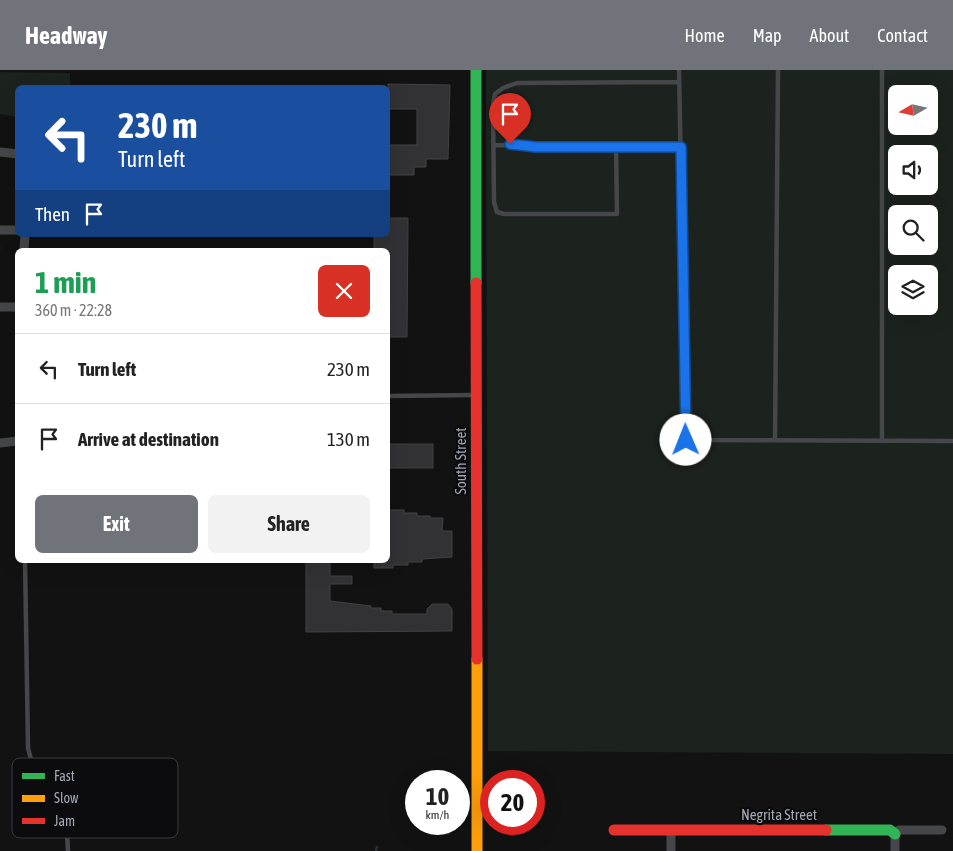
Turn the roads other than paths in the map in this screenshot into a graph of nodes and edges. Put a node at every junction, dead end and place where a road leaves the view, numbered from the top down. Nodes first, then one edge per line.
1 (476, 70) edge
2 (679, 70) edge
3 (778, 70) edge
4 (882, 70) edge
5 (679, 82) junction
6 (494, 145) junction
7 (616, 146) junction
8 (681, 147) junction
9 (0, 152) edge
10 (15, 154) edge
11 (0, 230) edge
12 (15, 230) edge
13 (0, 307) edge
14 (15, 307) edge
15 (476, 395) junction
16 (390, 396) edge
17 (775, 440) junction
18 (15, 441) edge
19 (882, 441) junction
20 (953, 442) edge
21 (0, 443) edge
22 (25, 563) edge
23 (31, 758) edge
24 (614, 830) dead end
25 (942, 830) dead end
26 (671, 831) junction
27 (896, 834) junction
28 (67, 838) edge
29 (68, 851) edge
30 (477, 851) edge
31 (671, 851) edge
32 (895, 851) edge

1 - 15 street, South Street
2 - 5 lane
3 - 17 lane
4 - 19 lane
5 - 6 lane
5 - 8 lane
6 - 7 lane
6 - 7 lane
7 - 8 lane
8 - 17 lane
9 - 10 street
11 - 12 street
13 - 14 street
15 - 16 lane
15 - 30 street, South Street
17 - 19 lane
18 - 21 street
19 - 20 lane
22 - 23 lane
24 - 26 street, Negrita Street
25 - 27 street, Negrita Street
26 - 27 street, Negrita Street
26 - 31 street
27 - 32 street
28 - 29 lane

